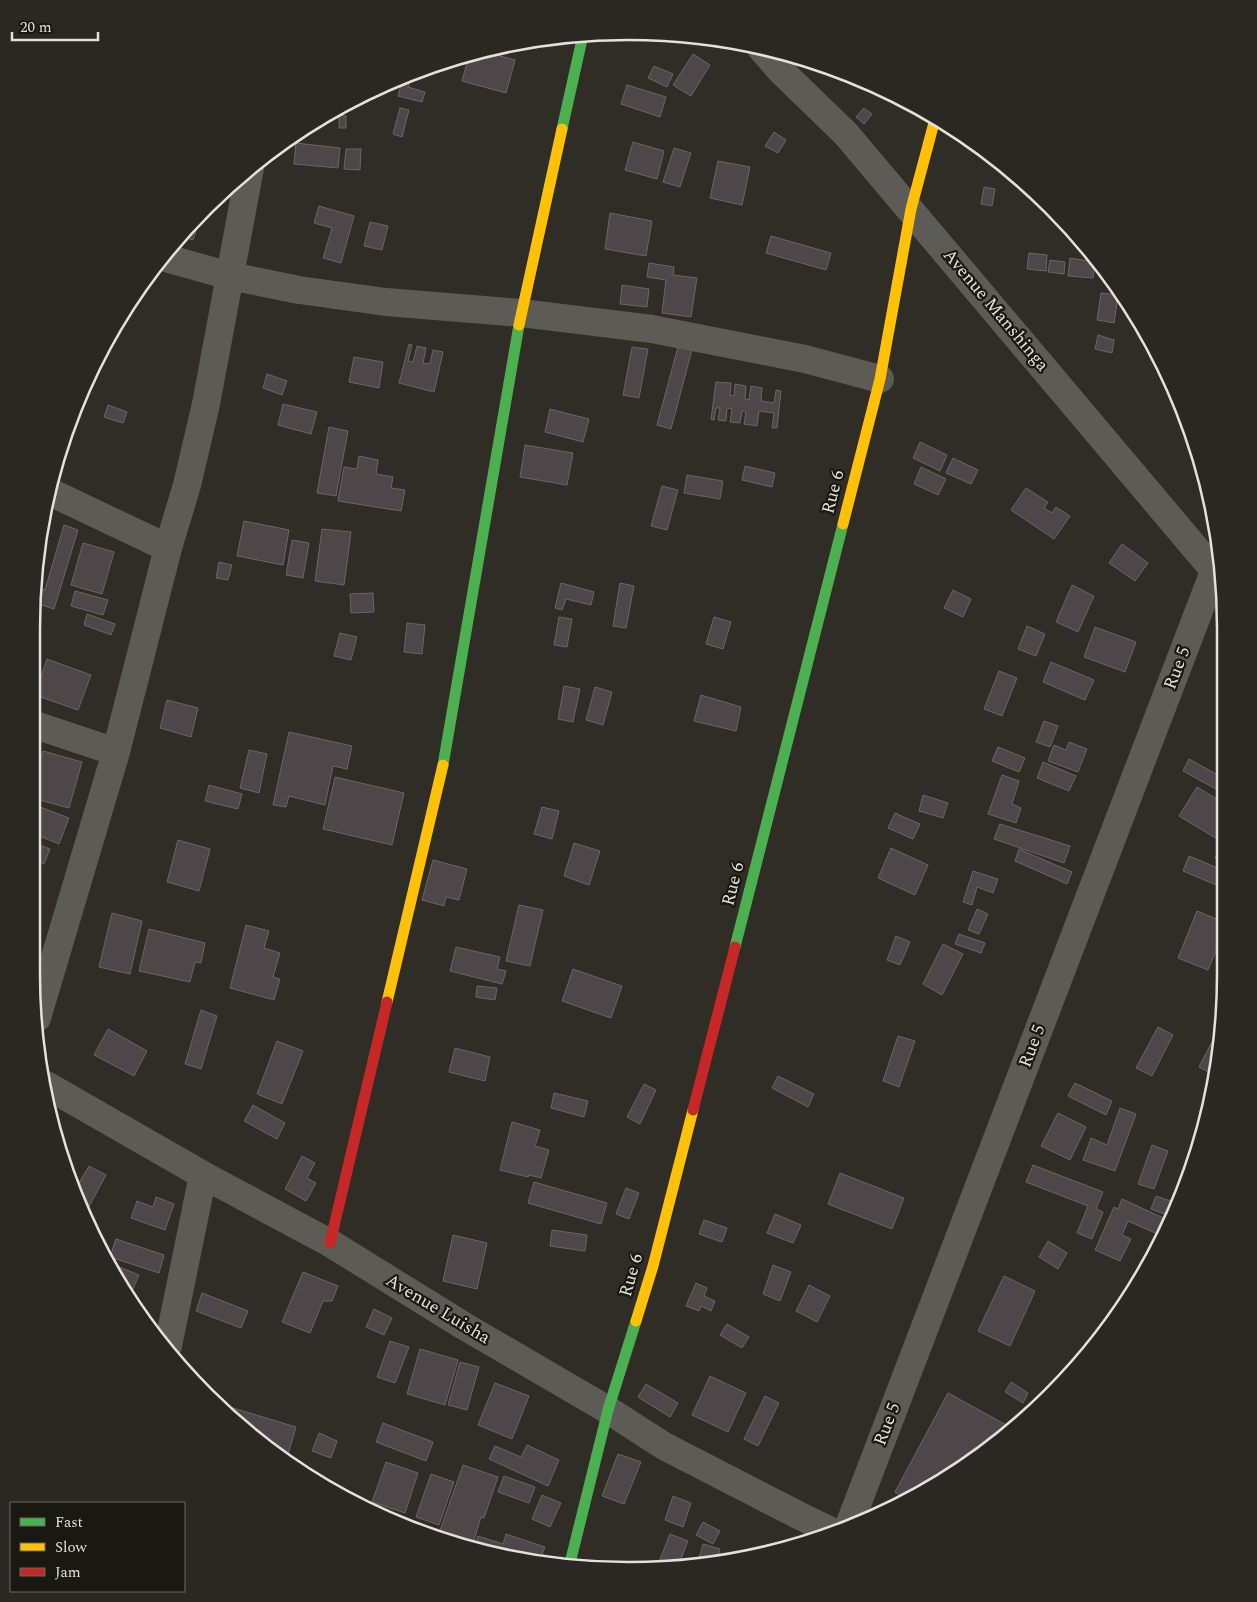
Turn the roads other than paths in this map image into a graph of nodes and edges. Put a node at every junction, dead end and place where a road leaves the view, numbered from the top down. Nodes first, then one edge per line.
1 (581, 42) edge
2 (768, 57) edge
3 (933, 125) edge
4 (248, 180) edge
5 (911, 209) junction
6 (170, 259) edge
7 (230, 276) junction
8 (521, 314) junction
9 (880, 379) junction
10 (56, 495) edge
11 (168, 548) junction
12 (1214, 569) edge
13 (1215, 584) edge
14 (40, 727) edge
15 (116, 752) junction
16 (41, 1005) edge
17 (51, 1088) edge
18 (203, 1176) junction
19 (330, 1243) junction
20 (169, 1341) edge
21 (608, 1410) junction
22 (852, 1518) edge
23 (825, 1528) edge
24 (571, 1559) edge

1 - 8 street
2 - 5 street, Avenue Manshinga
3 - 5 street, Rue 6
4 - 7 street
5 - 9 street, Rue 6
5 - 12 street, Avenue Manshinga
6 - 7 street
7 - 8 street
7 - 11 street
8 - 9 street
8 - 19 street
9 - 21 street, Rue 6
10 - 11 street
11 - 15 street
13 - 22 street, Rue 5
14 - 15 street
15 - 16 street
17 - 18 street, Avenue Luisha
18 - 19 street, Avenue Luisha
18 - 20 street
19 - 21 street, Avenue Luisha
21 - 23 street, Avenue Luisha
21 - 24 street, Rue 6

